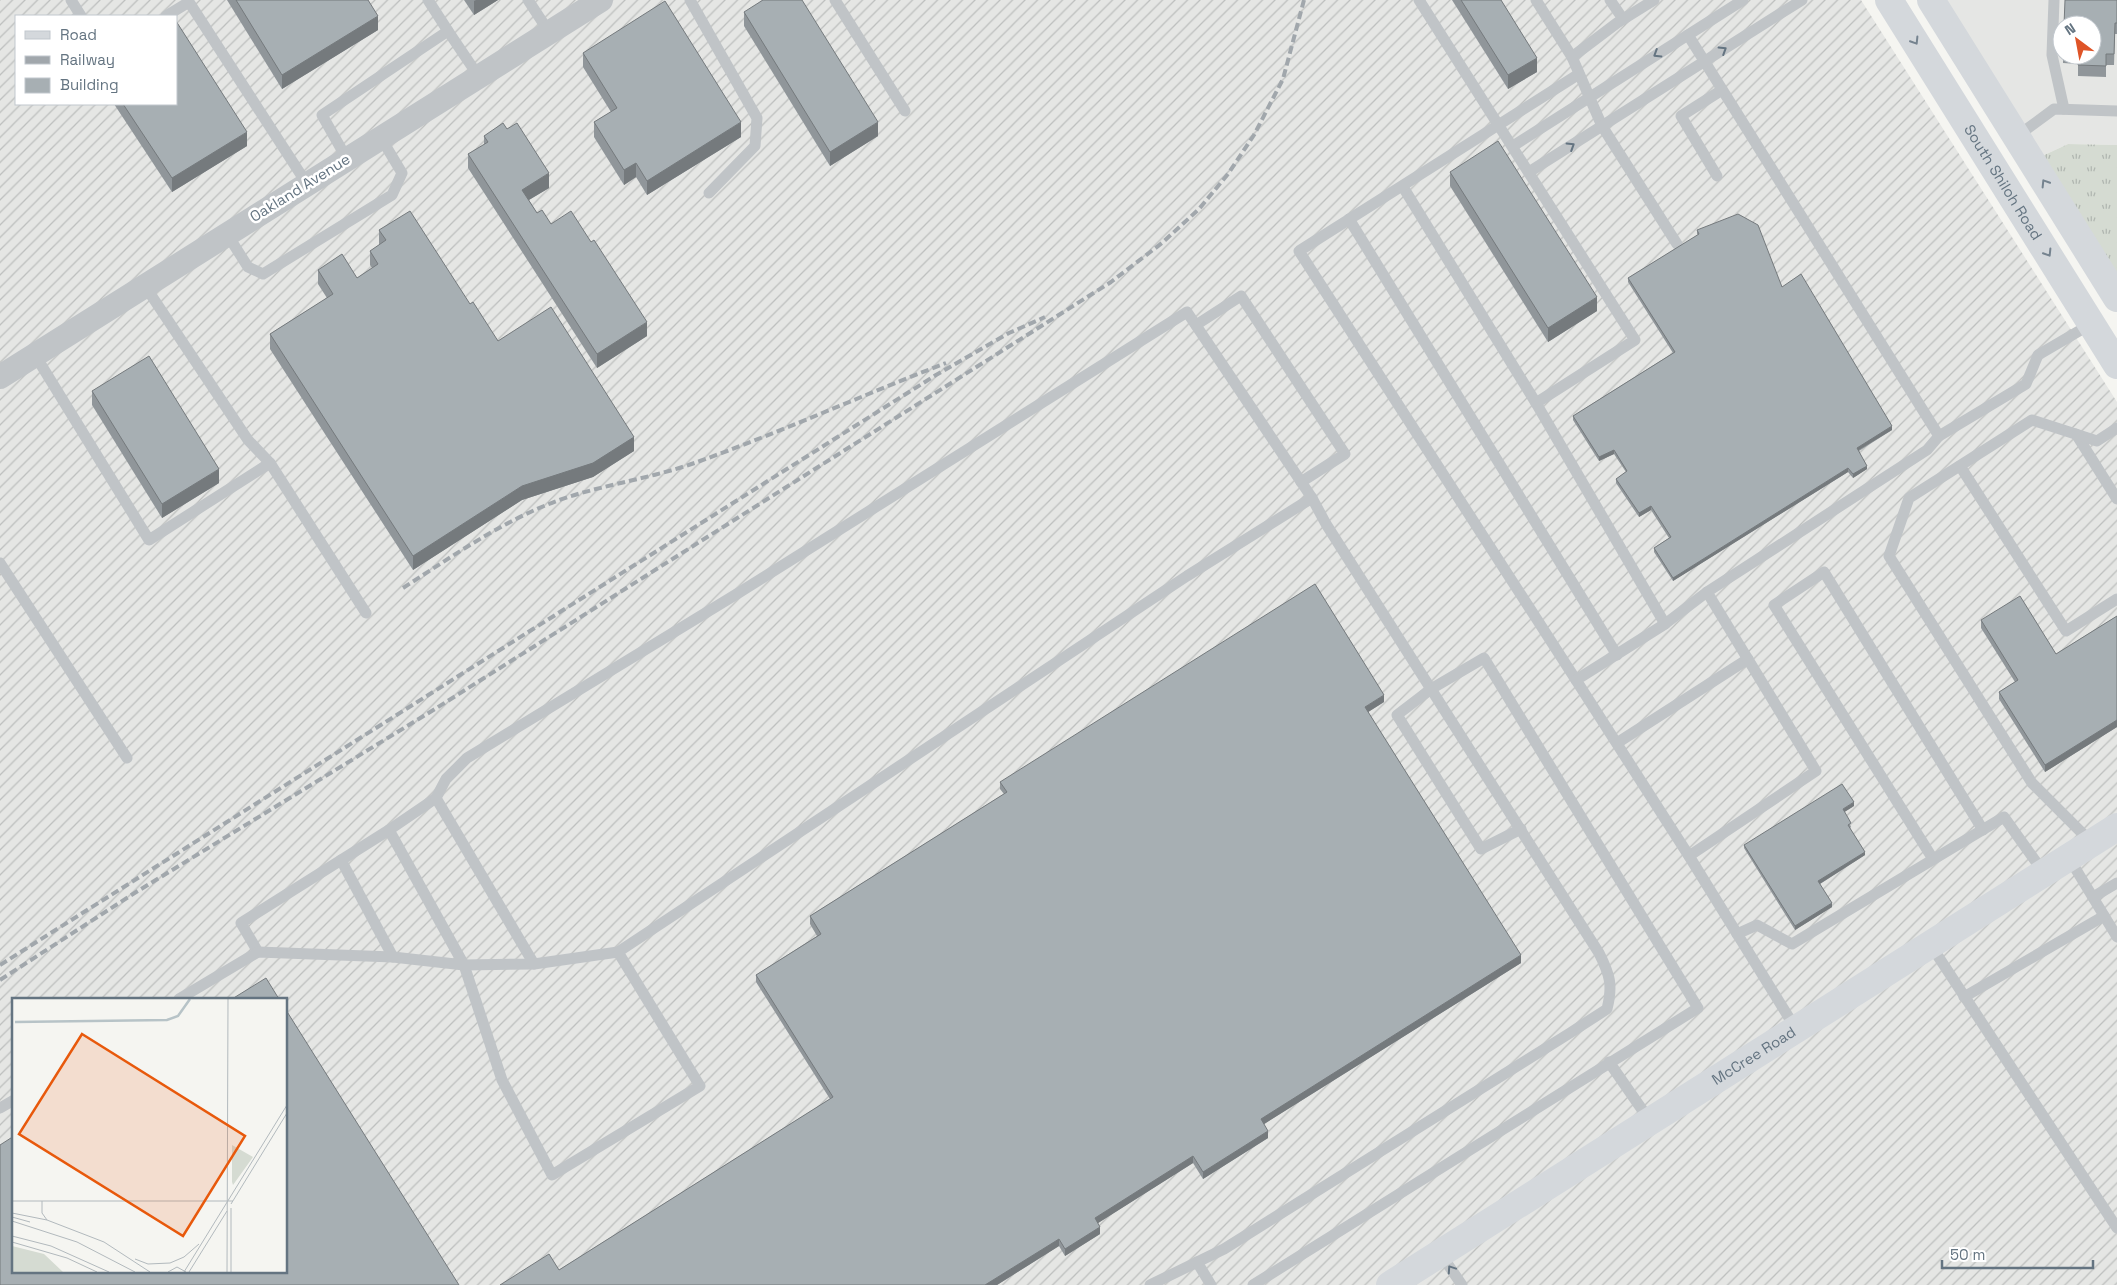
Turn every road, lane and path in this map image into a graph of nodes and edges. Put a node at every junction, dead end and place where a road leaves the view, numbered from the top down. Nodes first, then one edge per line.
1 (71, 0) edge
2 (428, 0) edge
3 (528, 0) edge
4 (601, 0) edge
5 (690, 0) edge
6 (835, 0) edge
7 (1419, 0) edge
8 (1536, 0) edge
9 (1610, 0) edge
10 (1654, 0) edge
11 (1743, 0) edge
12 (1802, 0) edge
13 (1890, 0) edge
14 (1931, 0) edge
15 (2054, 0) edge
16 (80, 15) edge
17 (168, 15) edge
18 (1623, 19) junction
19 (448, 31) junction
20 (549, 32) junction
21 (1688, 35) junction
22 (1572, 57) junction
23 (1704, 62) junction
24 (1579, 74) junction
25 (479, 77) junction
26 (1722, 90) junction
27 (1588, 98) junction
28 (2064, 109) junction
29 (905, 111) dead end
30 (2117, 111) edge
31 (1499, 123) junction
32 (1602, 126) junction
33 (2016, 137) junction
34 (381, 138) junction
35 (1513, 146) junction
36 (347, 159) junction
37 (1529, 172) junction
38 (1717, 176) dead end
39 (307, 184) junction
40 (1403, 186) junction
41 (709, 193) dead end
42 (1349, 219) junction
43 (227, 234) junction
44 (1677, 244) dead end
45 (145, 286) junction
46 (2117, 298) edge
47 (2091, 324) junction
48 (1196, 325) junction
49 (35, 355) junction
50 (2117, 365) edge
51 (0, 377) edge
52 (1536, 403) junction
53 (2117, 428) edge
54 (2076, 434) junction
55 (1939, 436) junction
56 (270, 463) junction
57 (1960, 466) junction
58 (1301, 482) junction
59 (1312, 498) junction
60 (2117, 499) edge
61 (0, 563) edge
62 (1707, 592) junction
63 (2117, 598) edge
64 (366, 613) dead end
65 (1665, 624) junction
66 (1618, 654) junction
67 (1748, 659) junction
68 (1576, 680) junction
69 (1431, 688) junction
70 (1616, 743) junction
71 (127, 758) dead end
72 (436, 798) junction
73 (2117, 827) edge
74 (1521, 829) junction
75 (389, 830) junction
76 (1983, 830) junction
77 (2092, 843) junction
78 (1689, 856) junction
79 (2069, 858) junction
80 (1933, 859) junction
81 (341, 860) junction
82 (2044, 873) junction
83 (2117, 883) edge
84 (2093, 898) junction
85 (2104, 916) junction
86 (1737, 934) junction
87 (2117, 936) edge
88 (1930, 944) junction
89 (258, 952) junction
90 (618, 952) junction
91 (392, 957) junction
92 (534, 964) junction
93 (464, 965) junction
94 (1964, 997) junction
95 (181, 998) edge
96 (1796, 1029) junction
97 (1609, 1062) junction
98 (12, 1101) edge
99 (0, 1108) edge
100 (1650, 1121) junction
101 (2117, 1228) edge
102 (1440, 1253) junction
103 (1197, 1262) junction
104 (1150, 1285) edge
105 (1211, 1285) edge
106 (1253, 1285) edge
107 (1390, 1285) edge
108 (1462, 1285) edge

1 - 16 lane
2 - 19 lane
3 - 20 lane
4 - 20 street, Oakland Avenue
5 - 41 lane
6 - 29 lane
7 - 31 lane
8 - 22 lane
9 - 18 lane
10 - 18 lane
11 - 21 lane
23 -> 12 lane
13 -> 47 main road, South Shiloh Road
14 - 33 main road
15 - 28 lane
17 - 39 lane
18 - 22 lane
19 - 25 lane
19 - 36 lane
20 - 25 street, Oakland Avenue
21 - 23 lane
21 -> 27 lane
22 - 24 lane
23 - 26 lane
23 - 32 lane
24 - 27 lane
24 - 31 lane
25 - 34 street, Oakland Avenue
26 - 38 lane
26 - 55 lane
27 - 32 lane
27 - 35 lane
28 - 30 lane
28 - 33 lane
31 - 35 lane
31 - 40 lane
37 -> 32 lane
32 - 44 lane
46 -> 33 main road
34 - 36 street, Oakland Avenue
34 - 43 lane
35 - 37 lane
36 - 39 street, Oakland Avenue
37 - 52 lane
39 - 43 street, Oakland Avenue
40 - 42 lane
40 - 52 lane
42 - 66 lane
42 - 68 lane
43 - 45 street, Oakland Avenue
45 - 49 street, Oakland Avenue
45 - 56 lane
47 - 50 main road, South Shiloh Road
47 - 55 lane
48 - 58 lane
48 - 58 lane
48 - 72 lane
49 - 51 street, Oakland Avenue
49 - 56 lane
52 - 65 lane
53 - 54 lane
54 - 57 lane
54 - 60 lane
55 - 62 lane
56 - 64 lane
57 - 63 lane
57 - 77 lane
58 - 59 lane
59 - 69 lane
59 - 90 lane
61 - 71 lane
62 - 65 lane
62 - 67 lane
65 - 66 lane
66 - 68 lane
67 - 70 lane
67 - 78 lane
68 - 70 lane
69 - 74 lane
69 - 74 lane
69 - 97 lane
70 - 78 lane
72 - 75 lane
72 - 92 lane
73 - 77 main road, McCree Road
74 - 103 lane
75 - 81 lane
75 - 93 lane
76 - 80 lane
76 - 80 lane
76 - 82 lane
77 - 79 main road, McCree Road
78 - 86 lane
79 - 82 main road, McCree Road
79 - 84 lane
80 - 86 lane
81 - 89 lane
81 - 91 lane
82 - 88 main road, McCree Road
83 - 84 lane
84 - 85 lane
85 - 87 lane
85 - 94 lane
86 - 96 lane
88 - 94 lane
88 - 96 main road, McCree Road
89 - 91 lane
89 - 95 lane
90 - 92 lane
90 - 93 lane
91 - 93 lane
92 - 93 lane
94 - 101 lane
96 - 100 main road, McCree Road
97 - 100 lane
97 - 106 lane
98 - 99 lane
100 - 102 main road, McCree Road
102 - 107 main road, McCree Road
108 -> 102 lane
103 - 104 lane
103 - 105 lane

